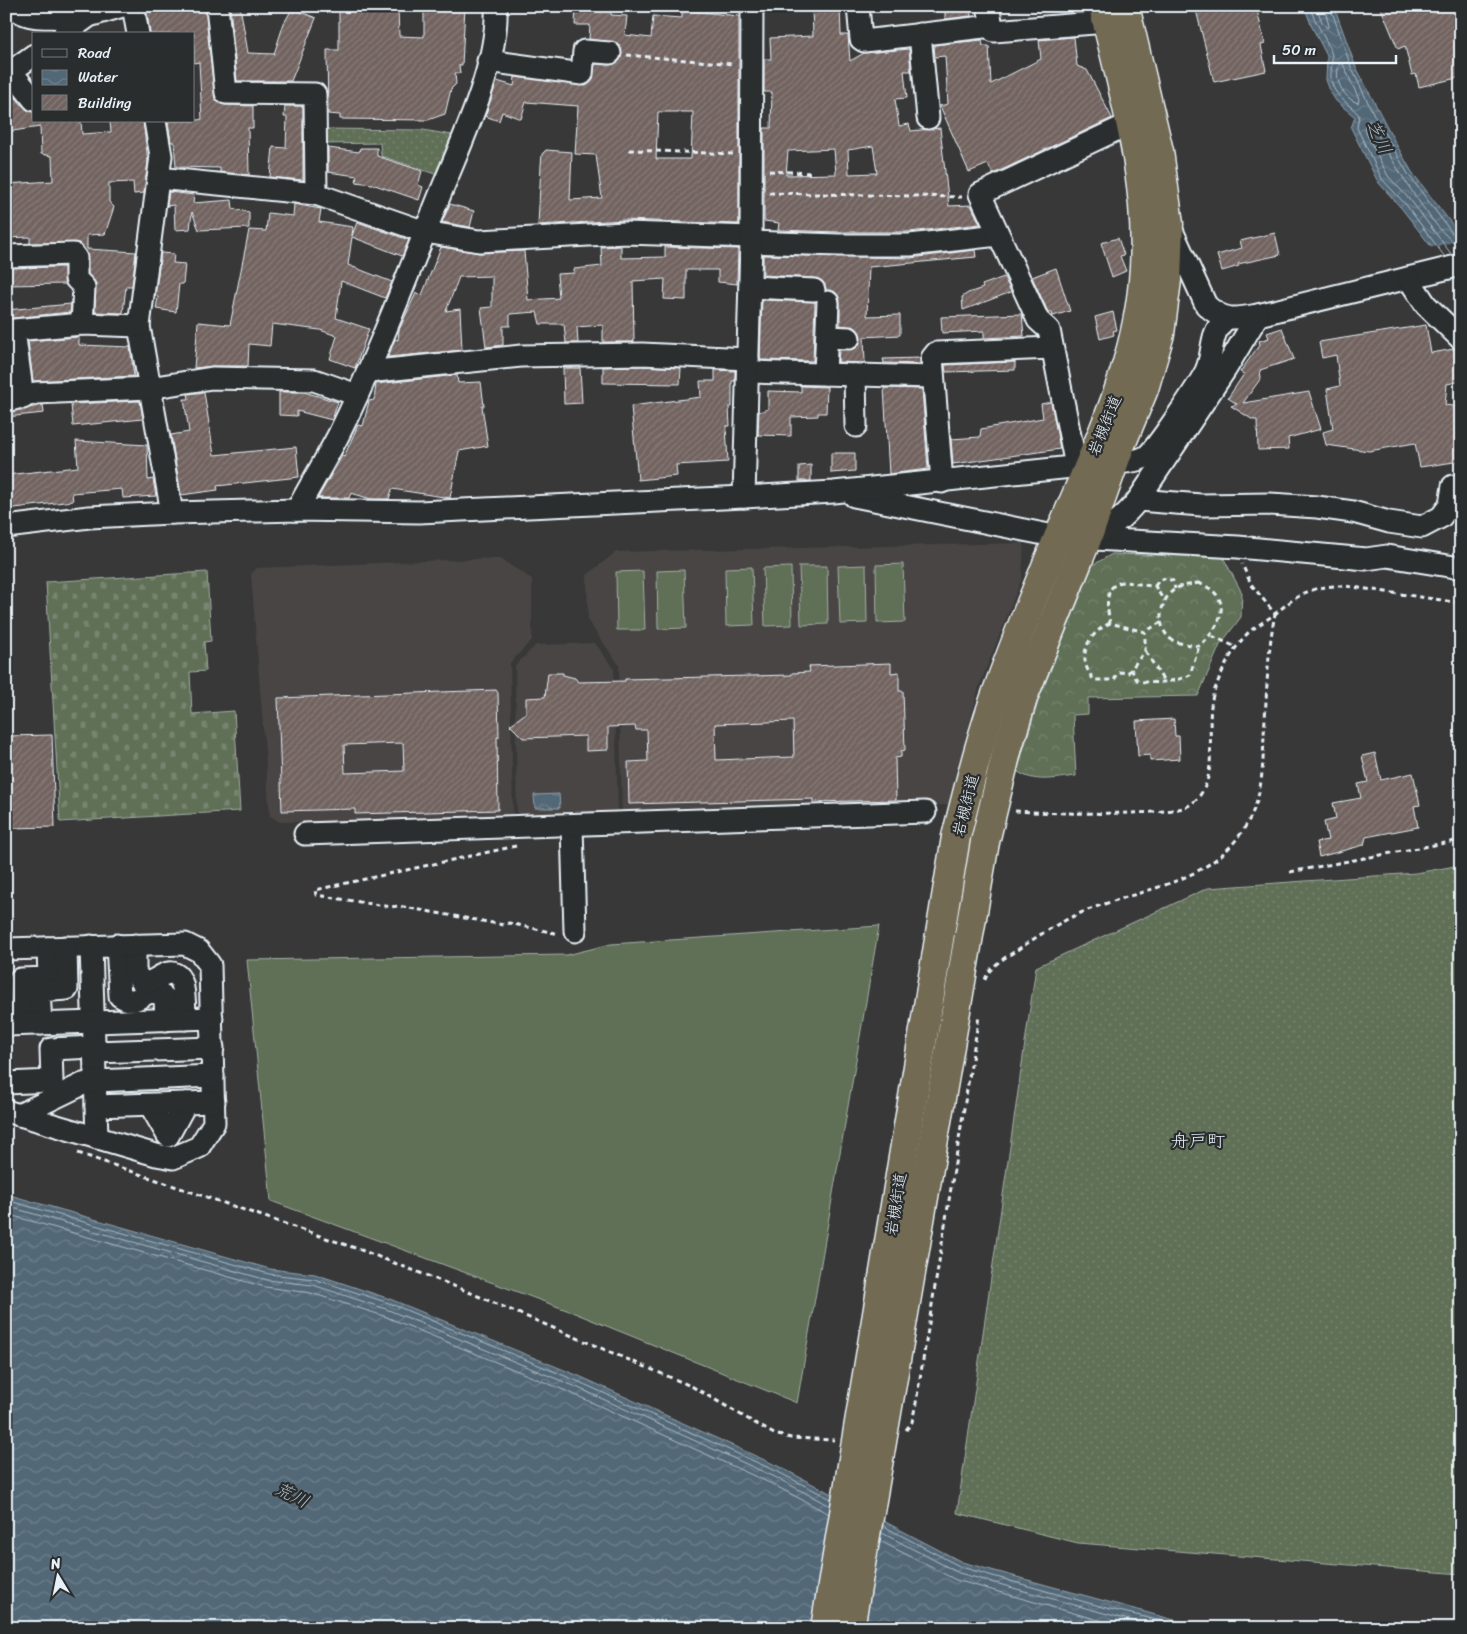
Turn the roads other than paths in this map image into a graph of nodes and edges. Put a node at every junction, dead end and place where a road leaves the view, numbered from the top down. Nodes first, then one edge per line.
1 (16, 6) edge
2 (123, 6) edge
3 (133, 6) edge
4 (217, 6) edge
5 (496, 6) edge
6 (858, 6) edge
7 (752, 8) edge
8 (1112, 11) edge
9 (990, 16) edge
10 (81, 21) junction
11 (67, 32) edge
12 (138, 32) edge
13 (920, 34) junction
14 (610, 53) road end
15 (32, 56) edge
16 (488, 61) junction
17 (9, 73) edge
18 (32, 98) edge
19 (928, 118) dead end
20 (155, 122) edge
21 (1131, 123) junction
22 (158, 178) junction
23 (316, 194) junction
24 (1169, 224) junction
25 (424, 232) junction
26 (998, 235) junction
27 (752, 239) junction
28 (6, 256) edge
29 (1461, 265) edge
30 (1415, 276) junction
31 (750, 287) junction
32 (1258, 314) junction
33 (1226, 319) junction
34 (82, 324) junction
35 (139, 326) junction
36 (827, 337) junction
37 (849, 338) dead end
38 (1461, 340) edge
39 (1052, 348) junction
40 (748, 366) junction
41 (367, 372) junction
42 (825, 374) junction
43 (855, 375) junction
44 (933, 377) junction
45 (149, 388) junction
46 (357, 395) junction
47 (15, 400) edge
48 (856, 426) dead end
49 (1126, 462) dead end
50 (942, 482) junction
51 (1453, 486) dead end
52 (834, 492) junction
53 (744, 497) junction
54 (1138, 500) junction
55 (296, 510) junction
56 (172, 513) junction
57 (6, 527) edge
58 (1059, 537) junction
59 (1087, 539) junction
60 (1461, 568) edge
61 (925, 812) dead end
62 (572, 826) junction
63 (305, 834) dead end
64 (569, 933) road end
65 (126, 945) junction
66 (91, 946) junction
67 (57, 948) junction
68 (6, 950) edge
69 (212, 1018) junction
70 (176, 1019) junction
71 (94, 1022) junction
72 (23, 1024) edge
73 (213, 1048) junction
74 (95, 1050) junction
75 (214, 1076) junction
76 (96, 1081) junction
77 (6, 1083) edge
78 (214, 1102) junction
79 (186, 1103) junction
80 (150, 1104) junction
81 (96, 1106) junction
82 (13, 1113) edge
83 (97, 1138) junction
84 (825, 1628) edge
85 (850, 1628) edge

1 - 10 street
2 - 10 street
3 - 12 street
4 - 23 street
5 - 16 street
6 - 13 street
7 - 27 street
8 - 9 street
8 - 21 highway, 岩槻街道
8 - 24 highway, 岩槻街道
9 - 13 street
10 - 11 street
13 - 19 street
14 - 16 street
15 - 17 street
16 - 25 street
17 - 18 street
20 - 22 street
21 - 26 street
21 - 58 highway, 岩槻街道
22 - 23 street
22 - 35 street
23 - 25 street
24 - 33 street
24 - 59 highway, 岩槻街道
25 - 27 street
25 - 41 street
26 - 27 street
26 - 39 street
27 - 31 street
28 - 34 street
29 - 30 street
30 - 32 street
30 - 38 street
31 - 36 street
31 - 40 street
32 - 33 street
32 - 54 street
33 - 49 street
34 - 35 street
34 - 47 street
35 - 45 street
36 - 37 street
36 - 42 street
39 - 44 street
39 - 50 street
40 - 41 street
40 - 42 street
40 - 53 street
41 - 46 street
42 - 43 street
43 - 44 street
43 - 48 street
44 - 50 street
45 - 46 street
45 - 47 street
45 - 56 street
46 - 55 street
50 - 52 street
51 - 54 street
52 - 53 street
52 - 58 street
53 - 55 street
54 - 59 street
55 - 56 street
56 - 57 street
58 - 59 street
58 - 84 highway, 岩槻街道, bridge
59 - 60 street
59 - 85 highway, 岩槻街道, bridge
61 - 62 street
62 - 63 street
62 - 64 street
65 - 66 street
65 - 69 street
65 - 70 street
66 - 67 street
66 - 71 street
67 - 68 street
67 - 72 street
69 - 70 street
69 - 73 street
70 - 71 street
71 - 72 street
71 - 74 street
73 - 74 street
73 - 75 street
74 - 76 street
74 - 77 street
75 - 76 street
75 - 78 street
76 - 81 street
76 - 82 street
78 - 79 street
78 - 83 street
79 - 80 street
79 - 80 street
80 - 81 street
81 - 83 street
82 - 83 street

